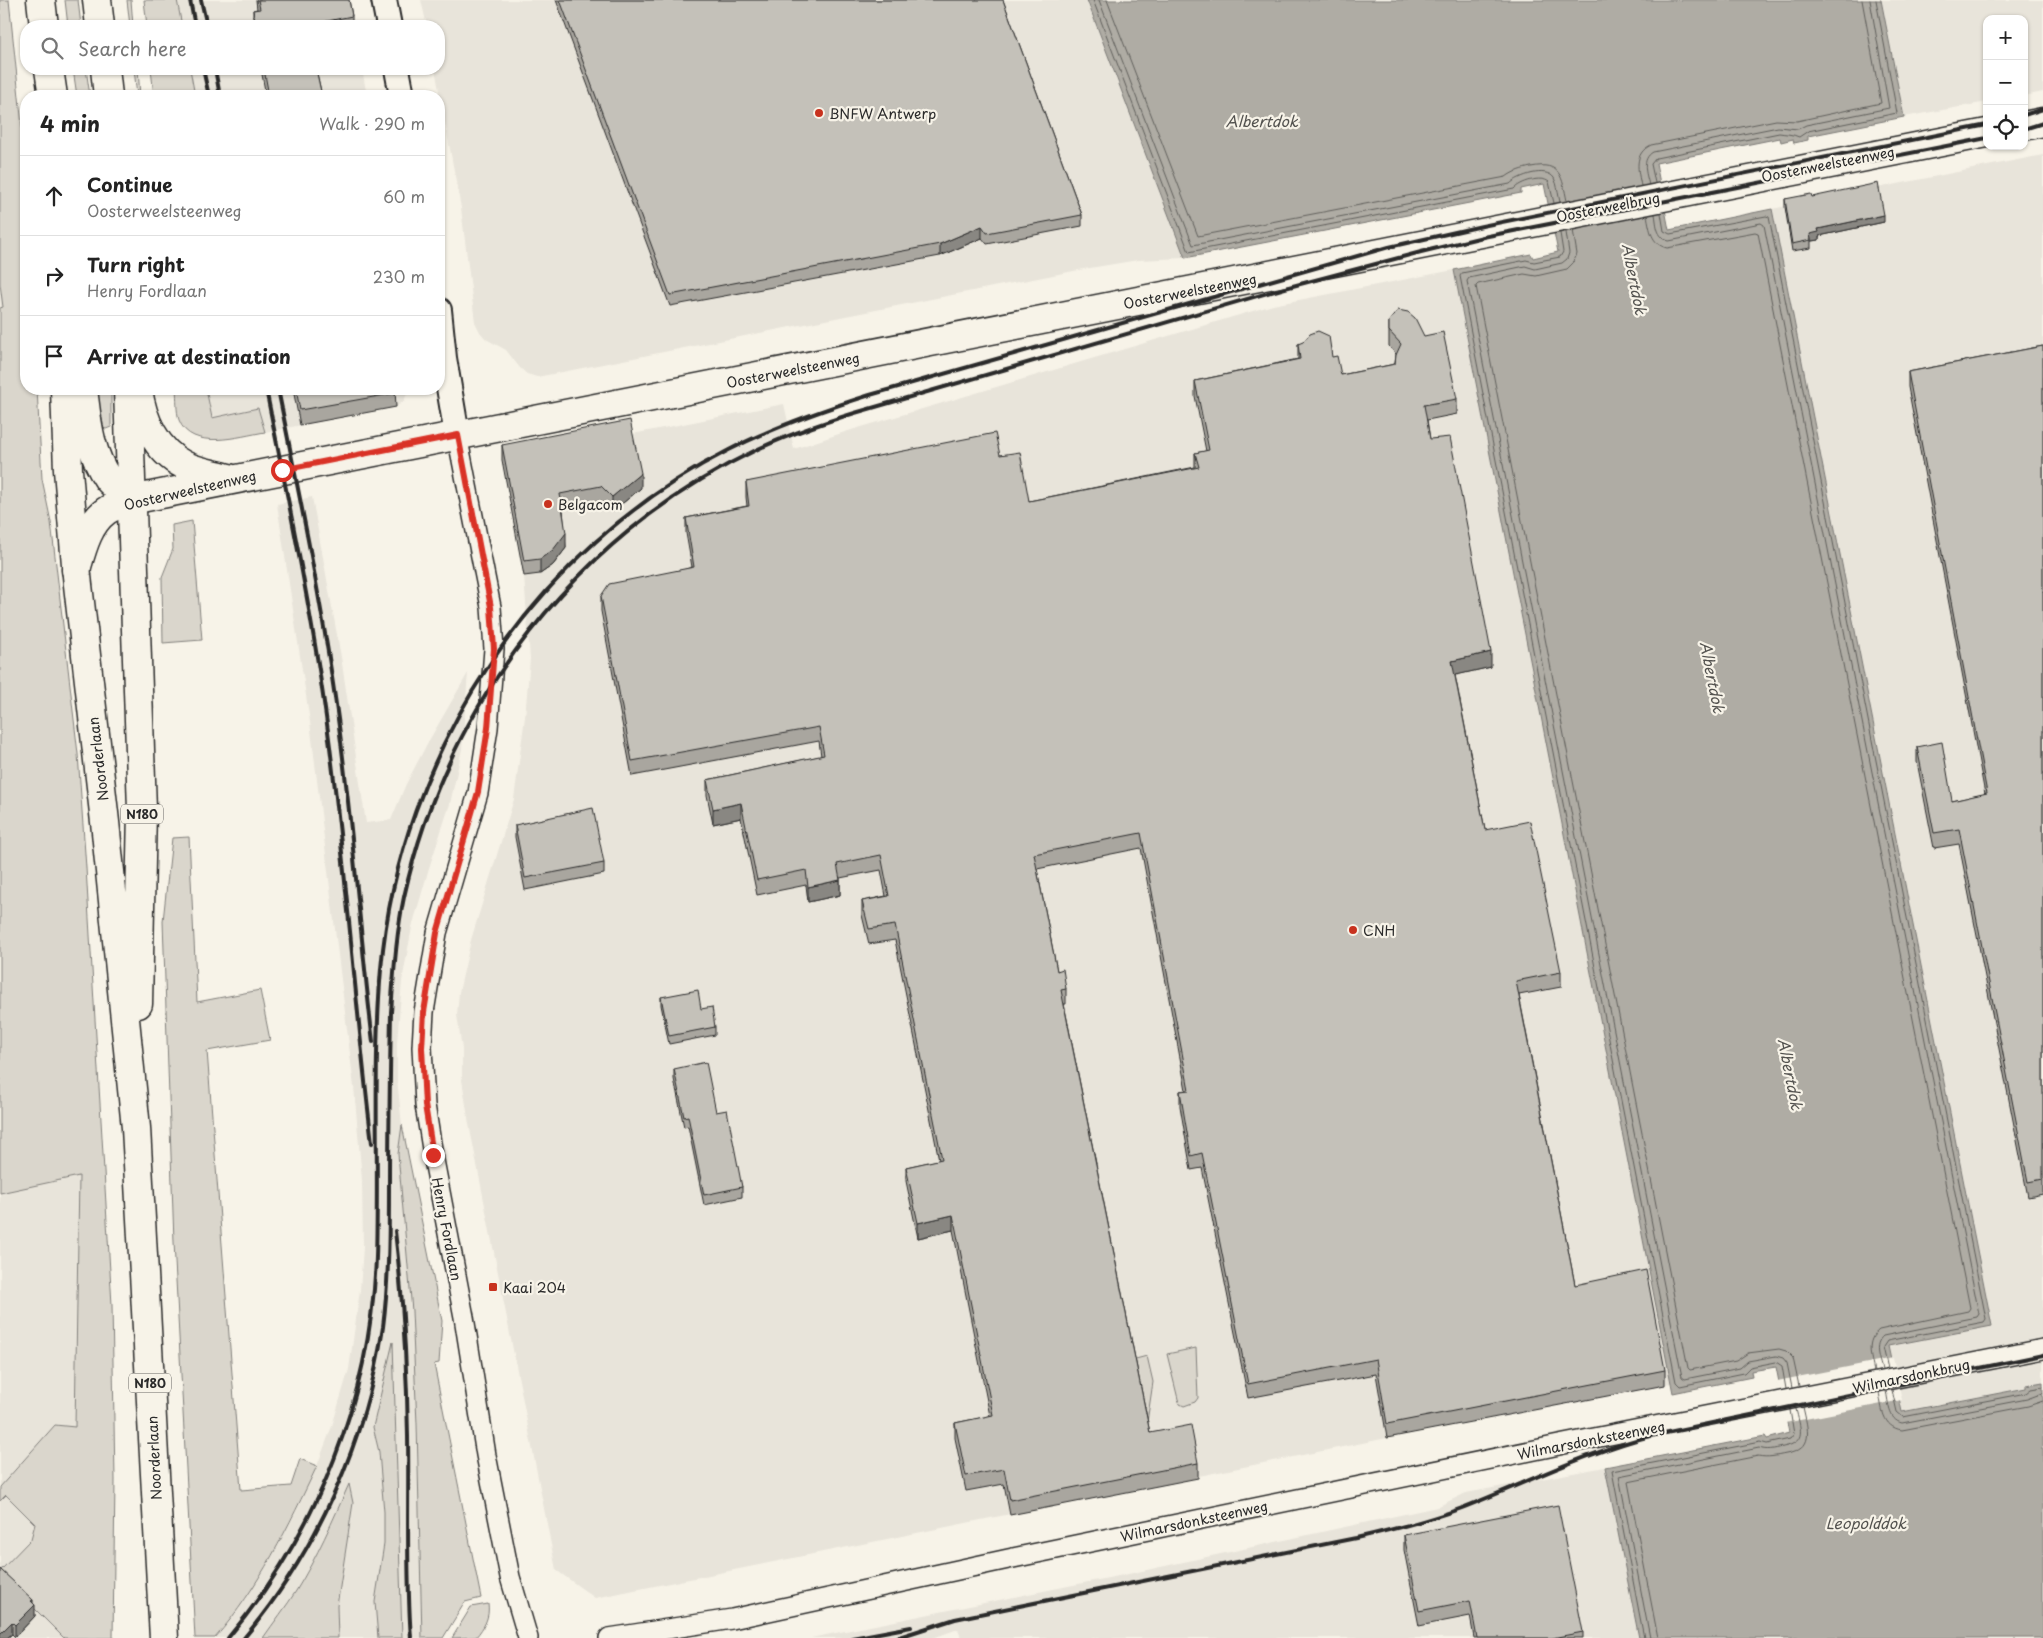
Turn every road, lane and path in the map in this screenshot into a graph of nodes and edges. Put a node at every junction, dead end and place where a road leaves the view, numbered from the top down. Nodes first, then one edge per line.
1 (41, 0) edge
2 (97, 0) edge
3 (384, 0) edge
4 (43, 20) edge
5 (99, 20) edge
6 (388, 20) edge
7 (50, 75) edge
8 (106, 75) edge
9 (398, 75) edge
10 (51, 90) edge
11 (107, 90) edge
12 (401, 90) edge
13 (2043, 122) edge
14 (2028, 125) edge
15 (1983, 134) edge
16 (1669, 195) joint
17 (1547, 219) joint
18 (445, 364) edge
19 (65, 395) edge
20 (84, 395) edge
21 (128, 395) edge
22 (139, 395) edge
23 (458, 435) junction
24 (236, 479) junction
25 (132, 500) junction
26 (76, 570) junction
27 (136, 1128) junction
28 (2043, 1349) edge
29 (1779, 1402) joint
30 (164, 1638) edge
31 (528, 1638) edge
32 (610, 1638) edge

1 - 4 main road
2 - 5 main road
3 - 6 street
7 - 10 main road
8 - 11 main road
9 - 12 street
13 - 14 main road
15 - 16 main road, Oosterweelsteenweg
16 - 17 main road, Oosterweelbrug
17 - 23 main road, Oosterweelsteenweg
18 - 23 street
19 - 26 main road, Noorderlaan / N180
20 - 25 main road
21 - 25 main road, Noorderlaan / N180
22 - 24 main road
23 - 24 main road, Oosterweelsteenweg
23 - 31 street, Henry Fordlaan
24 - 25 main road, Oosterweelsteenweg
25 - 26 main road, Oosterweelsteenweg
25 - 27 main road, Noorderlaan / N180
26 - 27 main road, Noorderlaan / N180
27 - 30 main road, Noorderlaan / N180
28 - 29 street, Wilmarsdonkbrug
29 - 32 street, Wilmarsdonksteenweg

